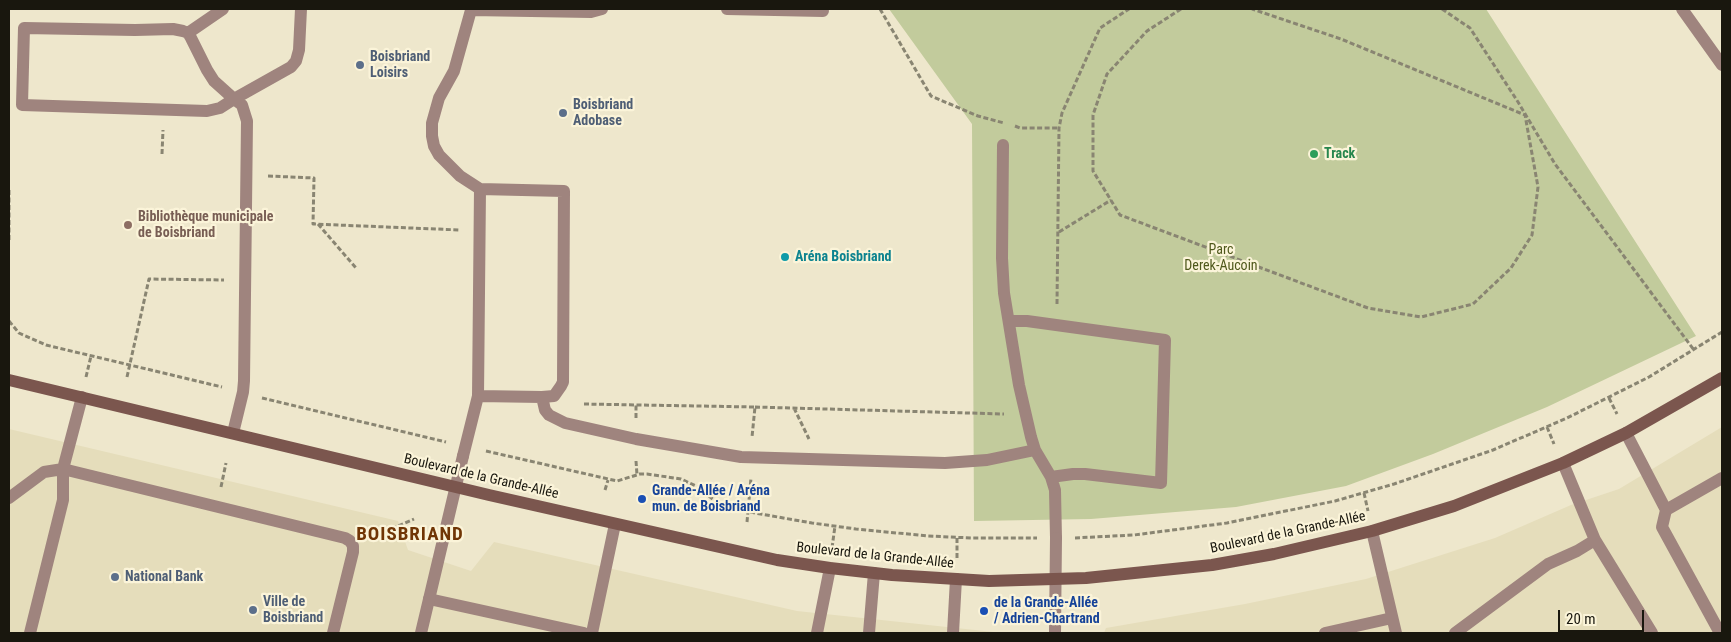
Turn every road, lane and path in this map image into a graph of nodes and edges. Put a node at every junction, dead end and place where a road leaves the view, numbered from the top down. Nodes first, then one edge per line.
1 (223, 9) edge
2 (301, 9) edge
3 (602, 9) edge
4 (726, 9) edge
5 (880, 9) edge
6 (1129, 9) edge
7 (1181, 9) edge
8 (1252, 9) edge
9 (1442, 9) edge
10 (1682, 9) edge
11 (823, 11) dead end
12 (188, 33) junction
13 (1722, 66) edge
14 (234, 99) junction
15 (1525, 115) junction
16 (1059, 128) junction
17 (1003, 145) dead end
18 (262, 176) dead end
19 (480, 189) junction
20 (9, 190) edge
21 (1111, 200) junction
22 (317, 224) junction
23 (435, 229) dead end
24 (1059, 232) junction
25 (9, 241) edge
26 (356, 268) dead end
27 (228, 280) dead end
28 (9, 321) edge
29 (1009, 321) junction
30 (1057, 325) junction
31 (1722, 332) edge
32 (1694, 350) junction
33 (129, 366) junction
34 (127, 377) dead end
35 (1722, 378) edge
36 (9, 380) edge
37 (226, 388) dead end
38 (478, 396) junction
39 (82, 397) junction
40 (260, 397) dead end
41 (542, 397) junction
42 (582, 404) dead end
43 (755, 406) junction
44 (794, 408) junction
45 (983, 414) dead end
46 (233, 433) junction
47 (1626, 433) junction
48 (752, 436) dead end
49 (443, 441) dead end
50 (1036, 450) junction
51 (490, 452) dead end
52 (818, 460) junction
53 (226, 463) dead end
54 (1563, 463) junction
55 (63, 469) junction
56 (751, 475) dead end
57 (1051, 477) junction
58 (1722, 478) edge
59 (608, 480) junction
60 (455, 487) junction
61 (605, 490) dead end
62 (219, 492) dead end
63 (9, 498) edge
64 (1666, 510) junction
65 (748, 511) junction
66 (414, 519) dead end
67 (747, 522) dead end
68 (615, 524) junction
69 (1372, 531) junction
70 (372, 538) dead end
71 (1032, 538) dead end
72 (1083, 538) dead end
73 (1595, 540) junction
74 (830, 568) junction
75 (874, 573) junction
76 (956, 579) junction
77 (1056, 580) junction
78 (429, 599) junction
79 (1392, 618) junction
80 (30, 633) edge
81 (333, 633) edge
82 (421, 633) edge
83 (584, 633) edge
84 (592, 633) edge
85 (817, 633) edge
86 (870, 633) edge
87 (953, 633) edge
88 (1055, 633) edge
89 (1325, 633) edge
90 (1396, 633) edge
91 (1455, 633) edge
92 (1652, 633) edge
93 (1720, 633) edge

1 - 12 street
2 - 14 street
3 - 19 street
4 - 11 street
5 - 16 path
6 - 16 path
7 - 21 path
8 - 15 path
9 - 15 path
10 - 13 street
12 - 14 street
12 - 14 street
14 - 46 street
15 - 21 path
15 - 32 path
16 - 24 path
17 - 29 street
18 - 22 path
19 - 38 street
19 - 41 street
20 - 25 path
21 - 24 path
22 - 23 path
22 - 26 path
24 - 30 path
27 - 33 path
28 - 33 path
29 - 30 street
29 - 50 street
30 - 57 street
31 - 32 path, Boulevard de la Grande-Allée
32 - 72 path, Boulevard de la Grande-Allée
33 - 34 path
33 - 37 path
35 - 47 street, Boulevard de la Grande-Allée
36 - 39 street, Boulevard de la Grande-Allée
38 - 41 street
38 - 60 street
39 - 46 street, Boulevard de la Grande-Allée
39 - 55 street
40 - 49 path, Boulevard de la Grande-Allée
41 - 52 street
42 - 43 path
43 - 44 path
43 - 48 path
44 - 45 path
44 - 52 path
46 - 60 street, Boulevard de la Grande-Allée
47 - 54 street, Boulevard de la Grande-Allée
47 - 64 street
50 - 52 street
50 - 57 street
51 - 59 path, Boulevard de la Grande-Allée
53 - 62 path
54 - 69 street, Boulevard de la Grande-Allée
54 - 73 street
55 - 63 street
55 - 80 street
55 - 81 street
56 - 65 path
57 - 77 street
58 - 64 street
59 - 61 path
59 - 65 path, Boulevard de la Grande-Allée
60 - 68 street, Boulevard de la Grande-Allée
60 - 78 street
64 - 93 street
65 - 67 path
65 - 71 path, Boulevard de la Grande-Allée
66 - 70 path
68 - 74 street, Boulevard de la Grande-Allée
68 - 84 street
69 - 77 street, Boulevard de la Grande-Allée
69 - 79 street
73 - 91 street
73 - 92 street
74 - 75 street, Boulevard de la Grande-Allée
74 - 85 street
75 - 76 street, Boulevard de la Grande-Allée
75 - 86 street
76 - 77 street, Boulevard de la Grande-Allée
76 - 87 street
77 - 88 street
78 - 82 street
78 - 83 street
79 - 89 street
79 - 90 street

